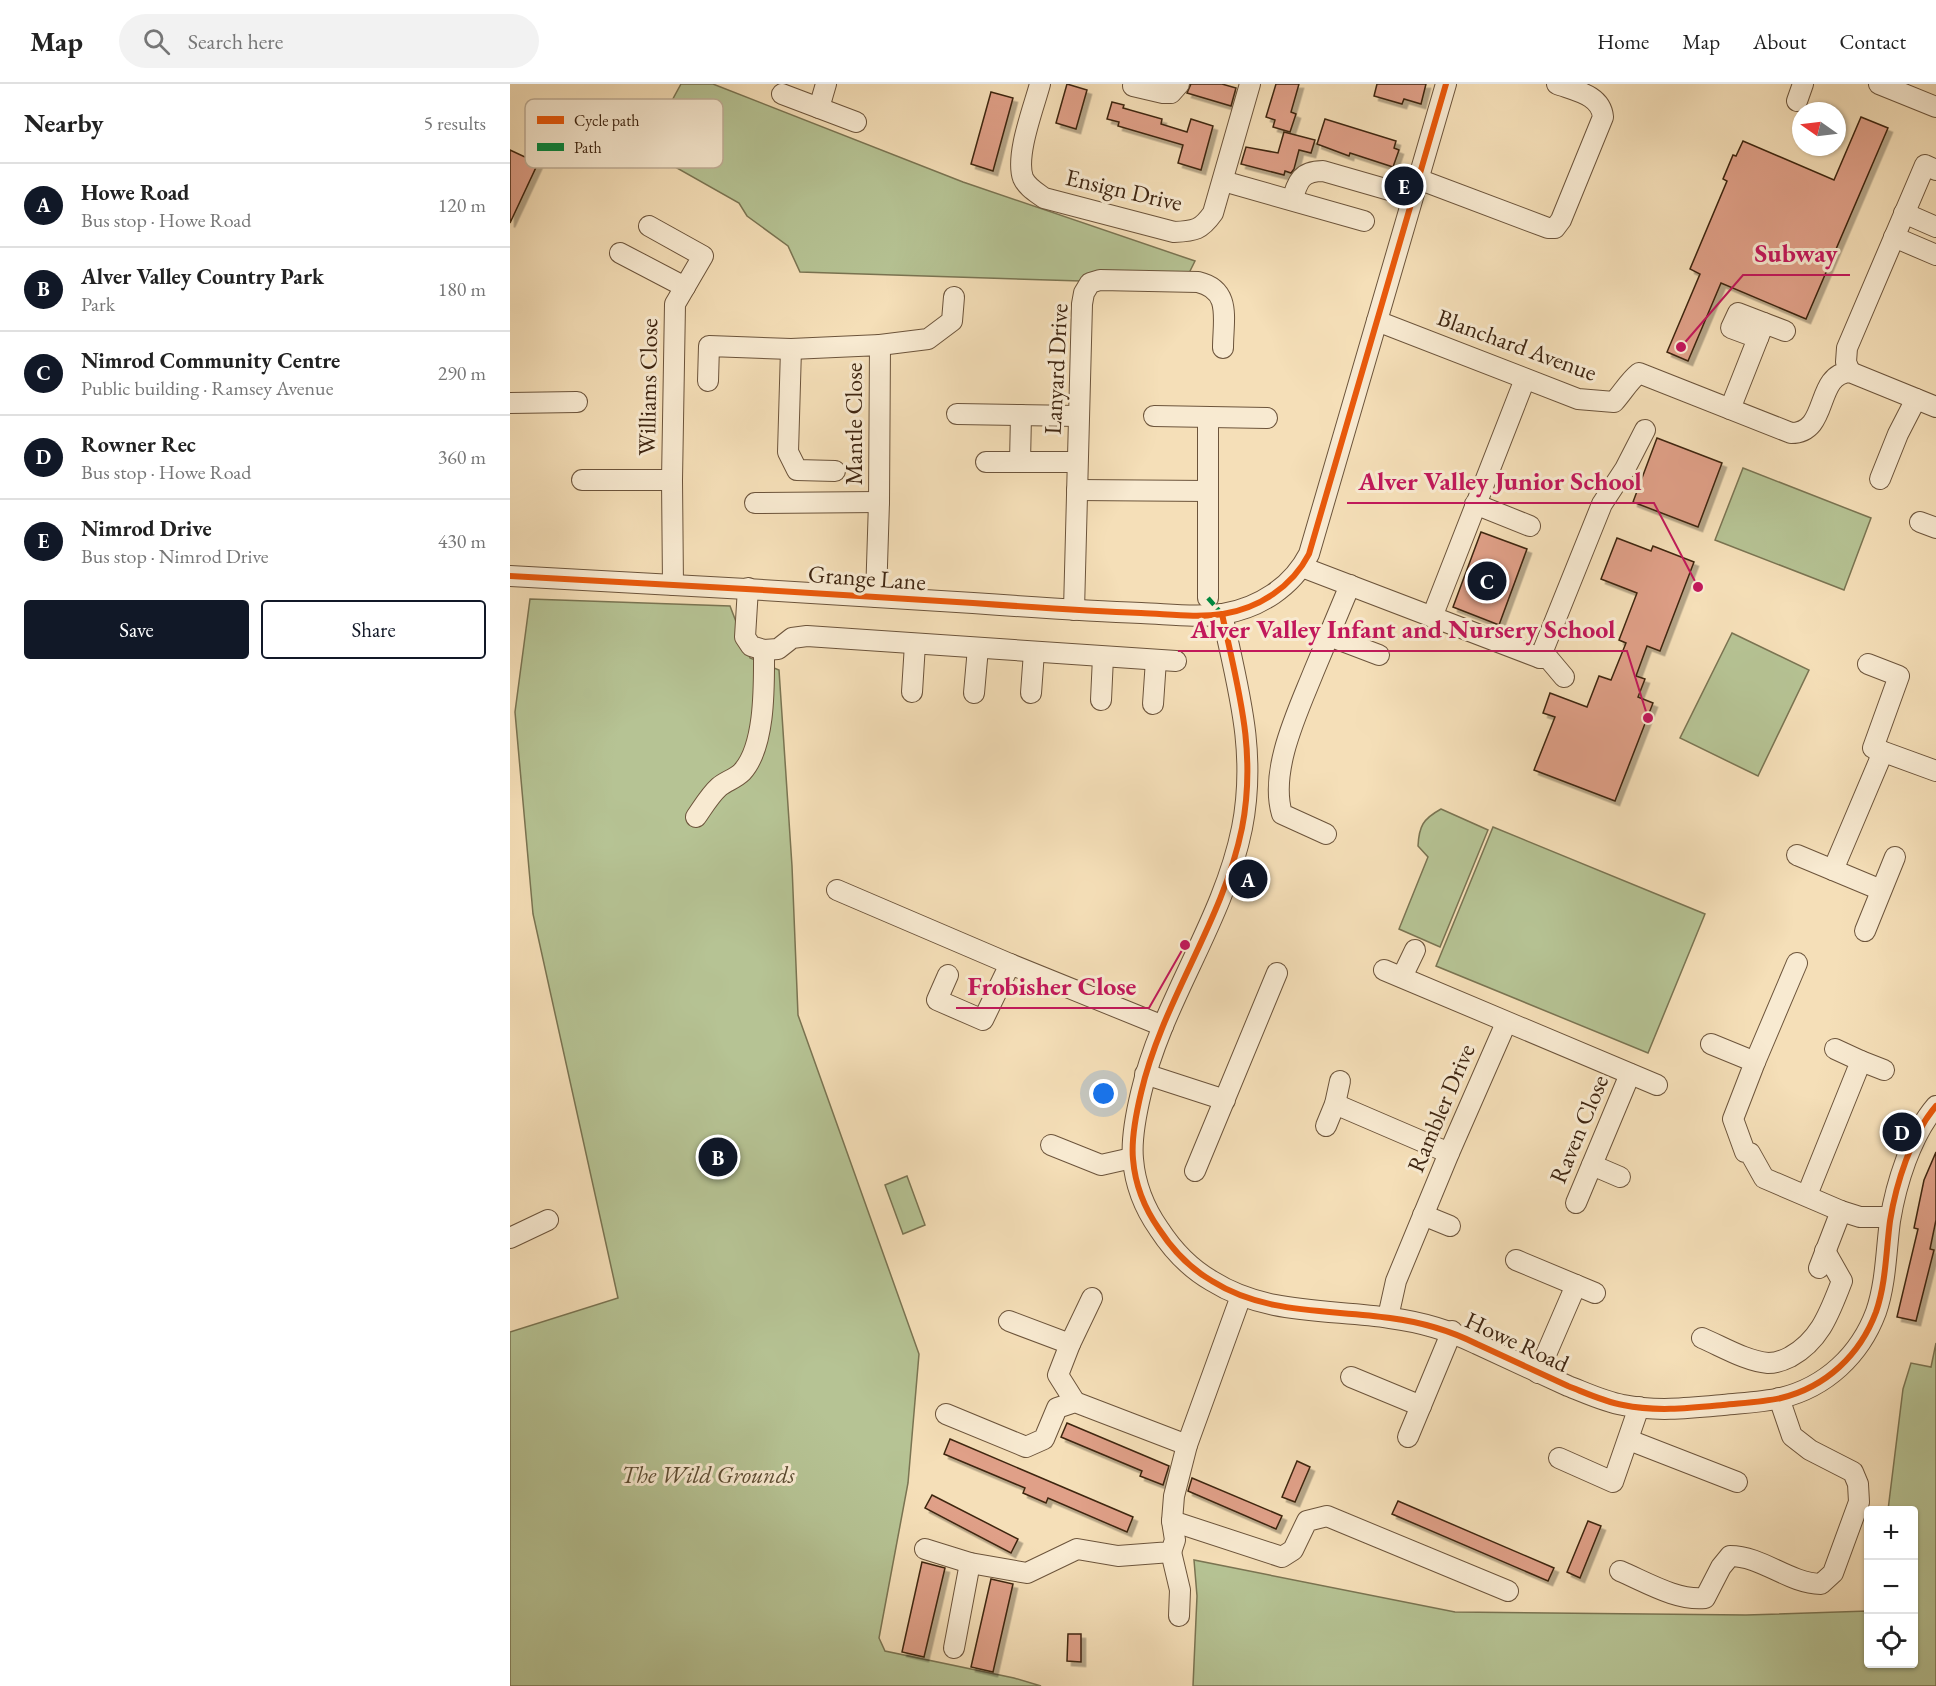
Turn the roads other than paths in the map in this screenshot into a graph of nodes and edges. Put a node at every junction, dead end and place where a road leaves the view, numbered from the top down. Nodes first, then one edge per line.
1 (826, 84) edge
2 (1179, 84) edge
3 (1250, 84) edge
4 (1446, 84) edge
5 (1557, 84) edge
6 (1879, 84) edge
7 (1038, 85) edge
8 (1133, 86) dead end
9 (782, 94) dead end
10 (1936, 107) edge
11 (819, 108) junction
12 (856, 122) dead end
13 (1936, 170) edge
14 (1418, 179) junction
15 (1223, 181) junction
16 (1389, 190) dead end
17 (1292, 200) junction
18 (1904, 213) junction
19 (1364, 220) dead end
20 (649, 226) dead end
21 (1936, 227) edge
22 (1894, 237) junction
23 (620, 253) dead end
24 (1931, 253) edge
25 (685, 287) junction
26 (954, 297) dead end
27 (1377, 321) junction
28 (1785, 331) dead end
29 (880, 345) junction
30 (1223, 348) dead end
31 (791, 349) junction
32 (1850, 372) junction
33 (1525, 379) junction
34 (708, 381) dead end
35 (1916, 399) junction
36 (577, 402) dead end
37 (510, 404) edge
38 (1936, 407) edge
39 (1730, 409) junction
40 (957, 414) dead end
41 (1021, 415) junction
42 (1078, 416) junction
43 (1154, 417) dead end
44 (1208, 417) junction
45 (1267, 418) dead end
46 (1645, 430) dead end
47 (986, 462) dead end
48 (1020, 462) junction
49 (1077, 462) junction
50 (835, 471) dead end
51 (1880, 479) dead end
52 (582, 480) dead end
53 (672, 480) junction
54 (1077, 490) junction
55 (1208, 491) junction
56 (755, 502) dead end
57 (879, 502) junction
58 (1475, 504) junction
59 (1530, 526) dead end
60 (1302, 567) junction
61 (510, 576) edge
62 (674, 585) junction
63 (1350, 585) junction
64 (748, 588) junction
65 (876, 597) junction
66 (1208, 598) dead end
67 (1074, 610) junction
68 (1222, 614) junction
69 (1432, 617) junction
70 (1329, 636) junction
71 (915, 644) junction
72 (978, 648) junction
73 (764, 650) junction
74 (1034, 652) junction
75 (1379, 655) dead end
76 (1103, 657) junction
77 (1540, 658) junction
78 (1868, 664) dead end
79 (1564, 677) dead end
80 (912, 692) dead end
81 (974, 693) dead end
82 (1031, 693) dead end
83 (1101, 700) dead end
84 (1153, 704) dead end
85 (1883, 752) junction
86 (1936, 771) edge
87 (696, 817) dead end
88 (1326, 834) dead end
89 (1797, 855) dead end
90 (1896, 857) dead end
91 (1833, 870) junction
92 (837, 890) dead end
93 (1881, 890) junction
94 (1865, 931) dead end
95 (1415, 950) dead end
96 (1797, 963) dead end
97 (1010, 964) junction
98 (1383, 970) dead end
99 (1277, 973) dead end
100 (948, 975) dead end
101 (1402, 977) junction
102 (1506, 1023) junction
103 (1163, 1026) junction
104 (1711, 1044) dead end
105 (1835, 1049) dead end
106 (1861, 1061) junction
107 (1755, 1062) junction
108 (1884, 1070) dead end
109 (1145, 1074) junction
110 (1630, 1074) junction
111 (1340, 1081) dead end
112 (1657, 1085) dead end
113 (1225, 1100) junction
114 (1335, 1104) junction
115 (1936, 1106) edge
116 (1326, 1126) dead end
117 (1051, 1145) dead end
118 (1449, 1153) junction
119 (1132, 1158) junction
120 (1592, 1165) junction
121 (1195, 1171) dead end
122 (1620, 1177) dead end
123 (1807, 1195) junction
124 (1576, 1203) dead end
125 (1841, 1211) junction
126 (1423, 1215) junction
127 (1890, 1217) junction
128 (548, 1220) dead end
129 (1450, 1226) dead end
130 (510, 1238) edge
131 (1516, 1260) dead end
132 (1576, 1285) junction
133 (1594, 1293) dead end
134 (1241, 1296) junction
135 (1092, 1298) dead end
136 (1388, 1317) junction
137 (1010, 1321) dead end
138 (1452, 1331) junction
139 (1702, 1338) dead end
140 (1070, 1344) junction
141 (1538, 1372) junction
142 (1351, 1377) dead end
143 (1779, 1398) junction
144 (1075, 1402) junction
145 (1421, 1406) junction
146 (1639, 1407) junction
147 (946, 1414) dead end
148 (1408, 1437) dead end
149 (1629, 1440) junction
150 (1187, 1445) junction
151 (1559, 1458) dead end
152 (1737, 1482) dead end
153 (1172, 1521) junction
154 (925, 1549) dead end
155 (1164, 1552) junction
156 (970, 1563) junction
157 (1620, 1571) dead end
158 (1508, 1591) dead end
159 (1179, 1616) dead end
160 (954, 1648) dead end

1 - 11 street
2 - 8 street
3 - 15 street, Ensign Drive
4 - 14 street
5 - 14 street
6 - 10 street
7 - 15 street, Ensign Drive
9 - 11 street
11 - 12 street
13 - 18 street
14 - 27 street
15 - 17 street
16 - 17 street
17 - 19 street
18 - 21 street
18 - 22 street
20 - 25 street, Williams Close
21 - 24 street
22 - 24 street
22 - 32 street
23 - 25 street
25 - 53 street, Williams Close
26 - 29 street, Mantle Close
27 - 33 street, Blanchard Avenue
27 - 60 street
28 - 39 street
29 - 31 street, Mantle Close
29 - 57 street, Mantle Close
30 - 42 street, Lanyard Drive
31 - 34 street, Mantle Close
31 - 50 street, Mantle Close
32 - 35 street
32 - 39 street, Blanchard Avenue
33 - 39 street, Blanchard Avenue
33 - 58 street
35 - 38 street
35 - 51 street
36 - 37 street
40 - 41 street
41 - 42 street
41 - 48 street
42 - 49 street, Lanyard Drive
43 - 44 street
44 - 45 street
44 - 55 street
46 - 77 street
47 - 48 street
48 - 49 street
49 - 54 street, Lanyard Drive
52 - 53 street, Williams Close
53 - 62 street, Williams Close
54 - 55 street
54 - 67 street, Lanyard Drive
55 - 66 street
56 - 57 street, Mantle Close
57 - 65 street, Mantle Close
58 - 59 street
58 - 69 street
60 - 63 street
60 - 68 street, Grange Lane
61 - 62 street, Grange Lane
62 - 64 street, Grange Lane
63 - 69 street
63 - 70 street
64 - 65 street, Grange Lane
64 - 73 street
65 - 67 street, Grange Lane
67 - 68 street, Grange Lane
68 - 103 street, Howe Road
69 - 77 street
70 - 75 street
70 - 88 street
71 - 72 street
71 - 73 street
71 - 80 street
72 - 74 street
72 - 81 street
73 - 87 street
74 - 76 street
74 - 82 street
76 - 83 street
76 - 84 street
77 - 79 street
78 - 85 street
85 - 86 street
85 - 91 street
89 - 91 street
90 - 93 street
91 - 93 street
92 - 97 street
93 - 94 street
95 - 101 street
96 - 107 street
97 - 100 street
97 - 103 street
98 - 101 street, Raven Close
99 - 113 street
101 - 102 street, Raven Close
102 - 110 street, Raven Close
102 - 118 street, Rambler Drive
103 - 109 street, Howe Road
104 - 107 street
105 - 106 street
106 - 108 street
106 - 123 street
107 - 123 street
109 - 113 street
109 - 119 street, Howe Road
110 - 112 street, Raven Close
110 - 120 street, Raven Close
111 - 114 street
113 - 121 street
114 - 116 street
114 - 118 street
115 - 127 street, Howe Road
117 - 119 street
118 - 126 street, Rambler Drive
119 - 134 street, Howe Road
120 - 122 street
120 - 124 street, Raven Close
123 - 125 street
125 - 127 street
125 - 139 street
126 - 129 street
126 - 136 street, Rambler Drive
127 - 143 street, Howe Road
128 - 130 street
131 - 132 street
132 - 133 street
132 - 141 street
134 - 136 street, Howe Road
134 - 150 street
135 - 140 street
136 - 138 street, Howe Road
137 - 140 street
138 - 141 street, Howe Road
138 - 145 street
140 - 144 street
141 - 146 street, Howe Road
142 - 145 street
143 - 146 street, Howe Road
143 - 157 street
144 - 147 street
144 - 150 street
145 - 148 street
146 - 149 street
149 - 151 street
149 - 152 street
150 - 153 street
153 - 155 street
153 - 158 street
154 - 156 street
155 - 156 street
155 - 159 street
156 - 160 street

